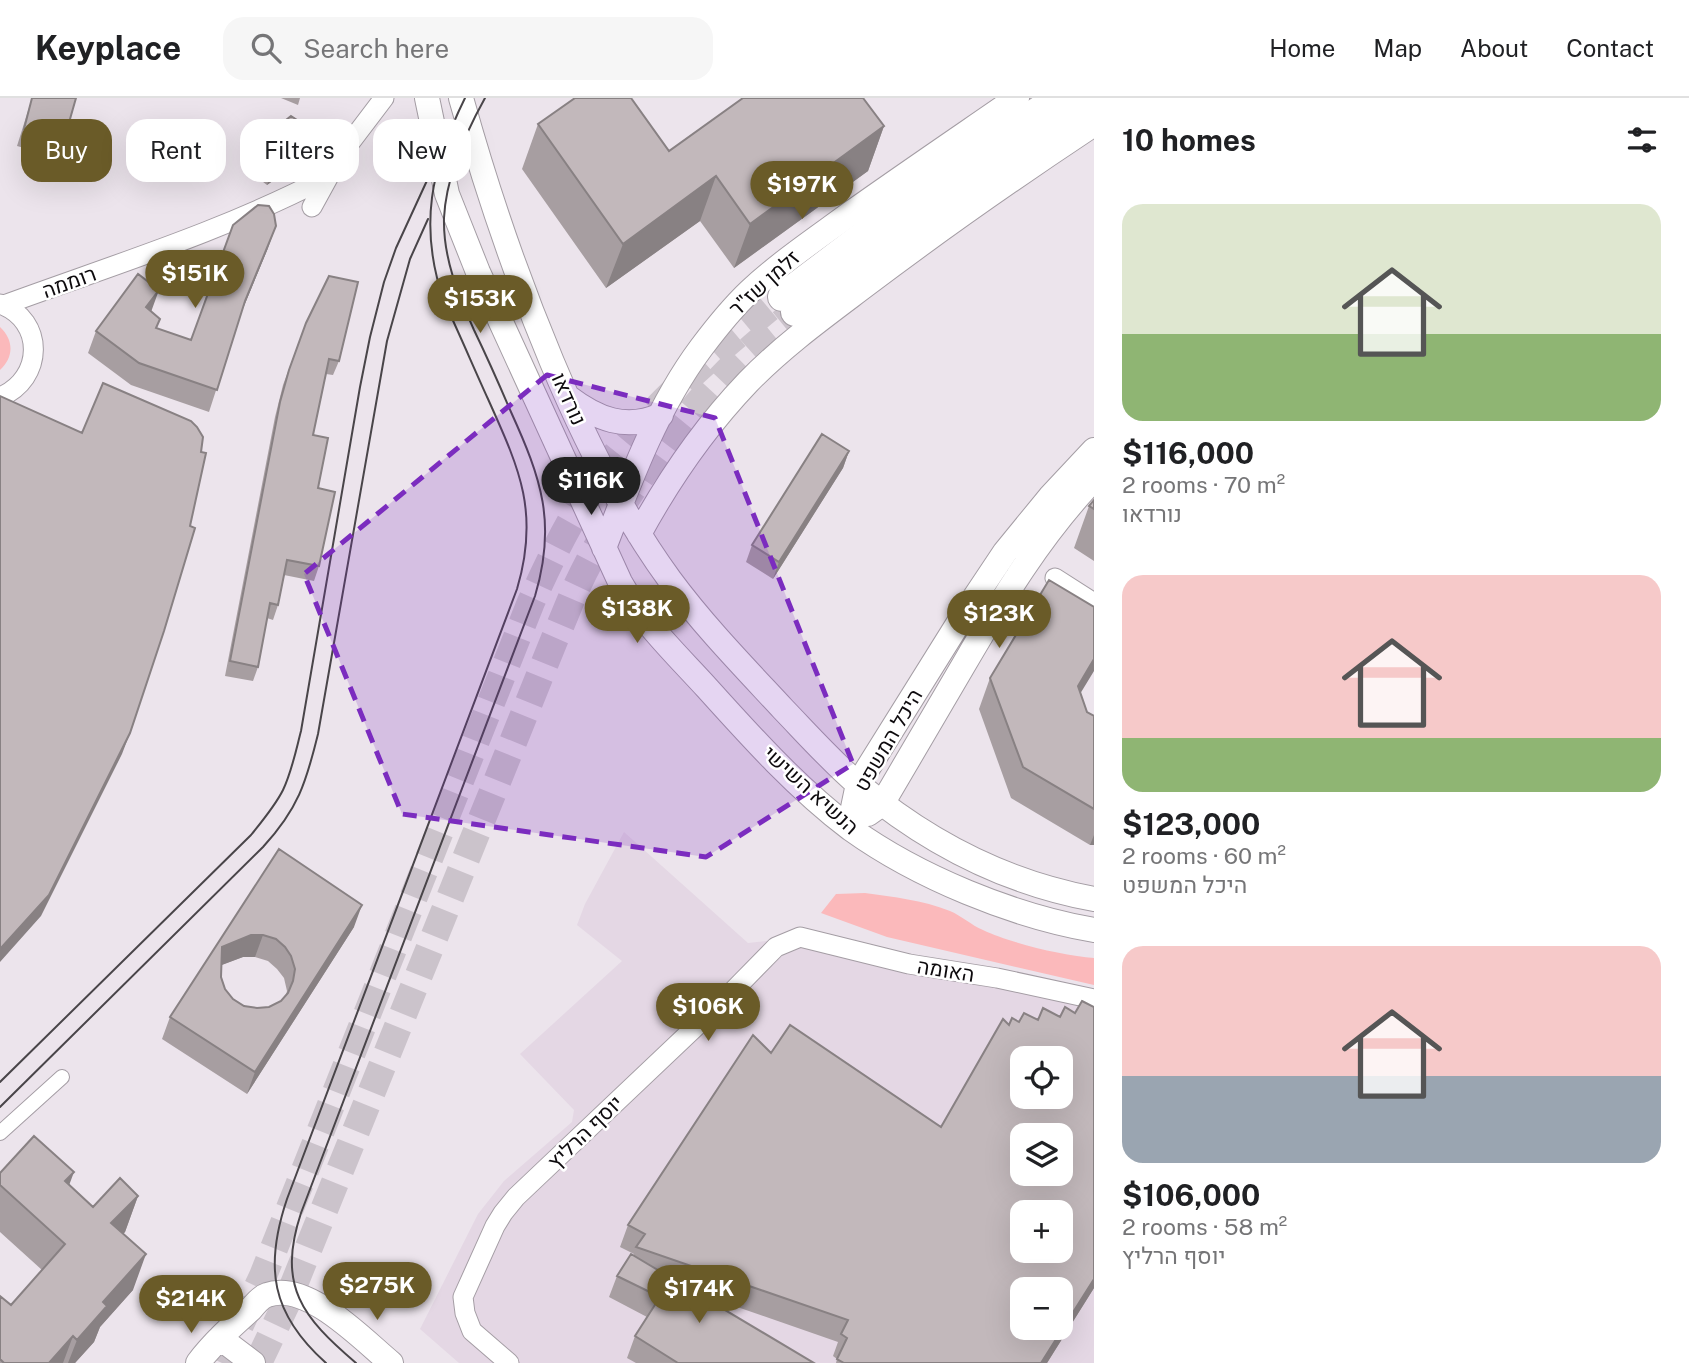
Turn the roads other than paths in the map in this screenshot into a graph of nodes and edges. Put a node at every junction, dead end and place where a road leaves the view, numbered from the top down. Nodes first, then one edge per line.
1 (384, 98) edge
2 (427, 98) edge
3 (461, 98) edge
4 (1017, 98) edge
5 (1057, 98) edge
6 (1094, 99) edge
7 (1094, 124) edge
8 (359, 130) edge
9 (318, 182) edge
10 (324, 182) edge
11 (312, 207) dead end
12 (2, 305) edge
13 (0, 397) edge
14 (567, 397) junction
15 (661, 415) junction
16 (1094, 450) edge
17 (1094, 479) edge
18 (621, 503) junction
19 (639, 534) junction
20 (604, 548) junction
21 (1055, 578) dead end
22 (1094, 603) edge
23 (858, 784) junction
24 (882, 804) junction
25 (849, 827) junction
26 (1094, 899) edge
27 (1094, 930) edge
28 (800, 937) joint
29 (1094, 999) edge
30 (61, 1077) dead end
31 (0, 1133) edge
32 (220, 1338) junction
33 (198, 1363) edge
34 (253, 1363) edge
35 (391, 1363) edge
36 (509, 1363) edge

1 - 8 street
2 - 20 street, נורדאו
3 - 14 street, נורדאו
4 - 15 street, זלמן שז"ר
5 - 6 main road, זלמן שז"ר
7 - 19 street
9 - 12 street, רוממה
10 - 11 street
12 - 13 street
14 - 15 street
14 - 18 street, נורדאו
15 - 18 street, זלמן שז"ר
16 - 23 street, היכל המשפט
17 - 24 street, היכל המשפט
18 - 19 street, נורדאו
18 - 20 street, זלמן שז"ר
19 - 23 street, הנשיא השישי
20 - 25 street, הנשיא השישי
21 - 22 street
23 - 24 street, הנשיא השישי
23 - 25 street, היכל המשפט
24 - 25 street, היכל המשפט
24 - 26 street, הנשיא השישי
25 - 27 street, הנשיא השישי
28 - 29 street, האומה
28 - 36 street, יוסף הרליץ
30 - 31 street
32 - 33 street
32 - 34 street
32 - 35 street

